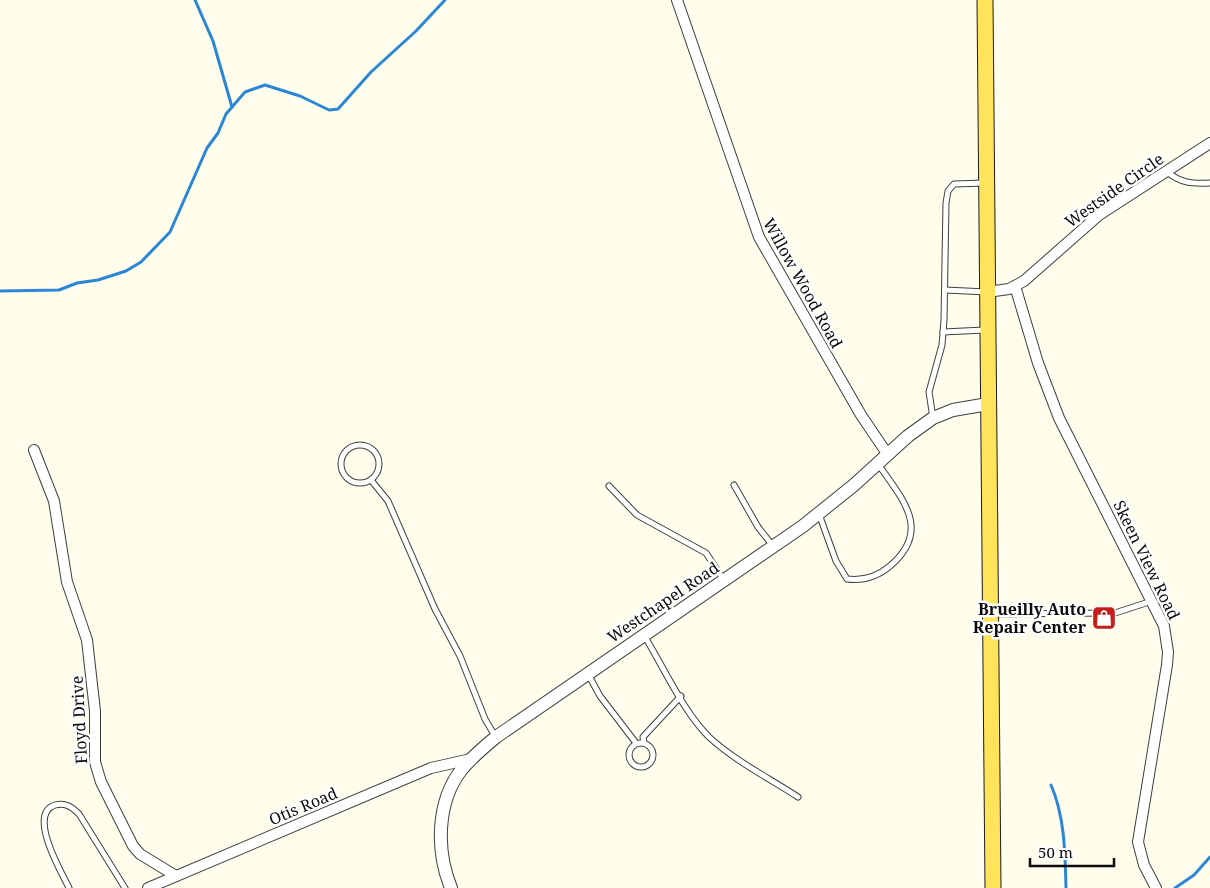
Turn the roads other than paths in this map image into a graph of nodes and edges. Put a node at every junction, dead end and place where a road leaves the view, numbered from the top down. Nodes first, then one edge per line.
1 (677, 0) edge
2 (985, 0) edge
3 (1210, 143) edge
4 (1165, 171) junction
5 (1210, 182) edge
6 (986, 183) junction
7 (1015, 286) junction
8 (945, 290) junction
9 (987, 292) junction
10 (988, 330) junction
11 (943, 332) junction
12 (988, 404) junction
13 (933, 418) junction
14 (34, 450) dead end
15 (888, 455) junction
16 (878, 464) junction
17 (371, 480) junction
18 (734, 484) dead end
19 (609, 486) dead end
20 (819, 514) junction
21 (774, 546) junction
22 (724, 580) junction
23 (1152, 600) junction
24 (990, 614) junction
25 (644, 635) junction
26 (587, 674) junction
27 (681, 696) junction
28 (496, 737) junction
29 (644, 742) junction
30 (636, 744) junction
31 (471, 759) junction
32 (798, 797) dead end
33 (176, 876) junction
34 (994, 887) edge
35 (68, 888) edge
36 (125, 888) edge
37 (148, 888) edge
38 (451, 888) edge
39 (1156, 888) edge

1 - 15 street, Willow Wood Road
2 - 6 main road
3 - 4 street, Westside Circle
4 - 5 lane
4 - 7 street, Westside Circle
6 - 8 lane
6 - 9 main road
7 - 9 street, Westside Circle
7 - 23 street, Skeen View Road
8 - 9 lane
8 - 11 lane
9 - 10 main road
10 - 11 lane
10 - 12 main road
11 - 13 lane
12 - 13 street, Westchapel Road
12 - 24 main road
13 - 15 street, Westchapel Road
14 - 33 street, Floyd Drive
15 - 16 street, Westchapel Road
16 - 20 street, Westchapel Road
16 - 20 lane
17 - 17 lane
17 - 28 lane
18 - 21 lane
19 - 22 lane
20 - 21 street, Westchapel Road
21 - 22 street, Westchapel Road
22 - 25 street, Westchapel Road
23 - 24 lane
23 - 39 street, Skeen View Road
24 - 34 main road
25 - 26 street, Westchapel Road
25 - 27 lane
26 - 28 street, Westchapel Road
26 - 30 lane
27 - 29 lane
27 - 32 lane
28 - 31 street, Westchapel Road
29 - 30 lane
29 - 30 lane
31 - 33 street, Otis Road
31 - 38 street, Westchapel Road
33 - 37 street, Otis Road
35 - 36 lane

